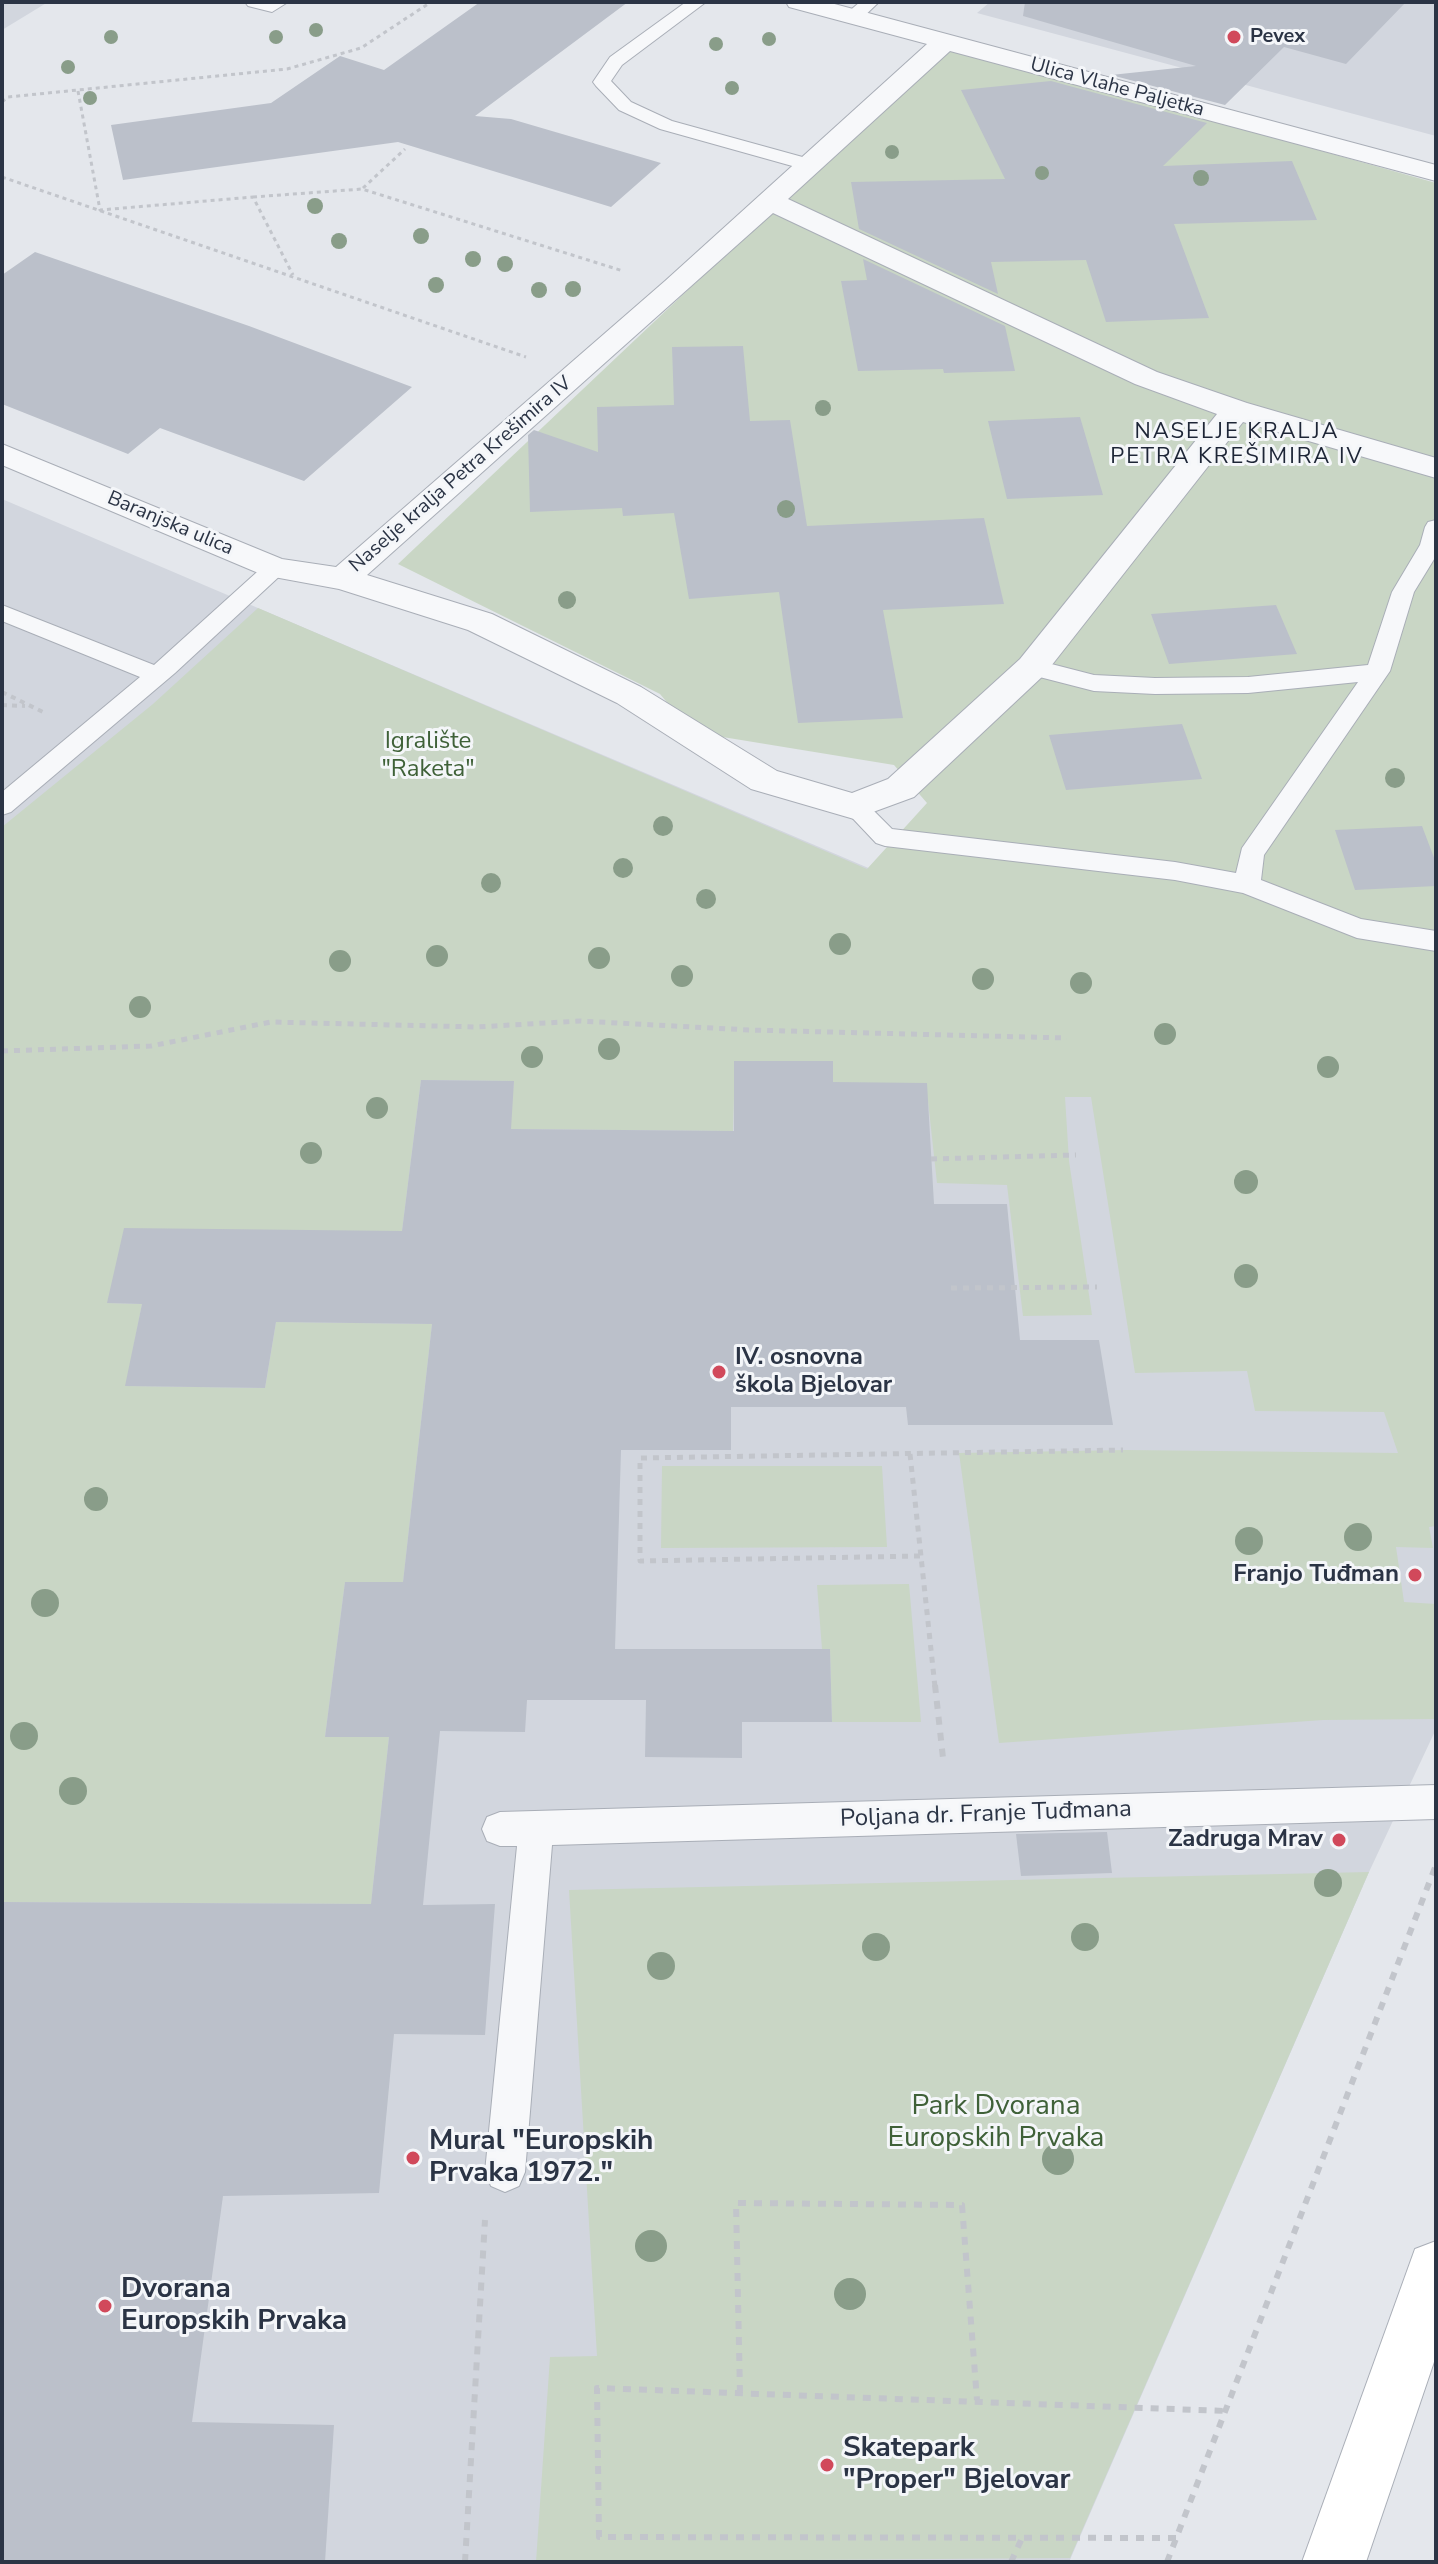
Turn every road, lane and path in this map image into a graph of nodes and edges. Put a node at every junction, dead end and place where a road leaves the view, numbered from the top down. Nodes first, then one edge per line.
1 (254, 2) edge
2 (279, 2) edge
3 (431, 2) edge
4 (697, 2) edge
5 (798, 2) edge
6 (862, 10) edge
7 (945, 42) junction
8 (78, 91) junction
9 (2, 102) edge
10 (405, 149) dead end
11 (810, 165) junction
12 (1436, 173) edge
13 (2, 177) edge
14 (362, 189) junction
15 (253, 197) junction
16 (770, 201) junction
17 (100, 210) junction
18 (294, 277) junction
19 (675, 287) junction
20 (577, 374) junction
21 (1236, 410) junction
22 (2, 454) edge
23 (1436, 468) edge
24 (1436, 527) edge
25 (275, 568) junction
26 (343, 579) junction
27 (3, 614) edge
28 (1032, 667) junction
29 (1378, 671) junction
30 (157, 675) junction
31 (2, 692) edge
32 (2, 705) edge
33 (2, 806) edge
34 (854, 806) junction
35 (1247, 885) junction
36 (1436, 941) edge
37 (1067, 1038) dead end
38 (2, 1051) edge
39 (1076, 1155) dead end
40 (931, 1159) dead end
41 (1097, 1287) dead end
42 (951, 1288) dead end
43 (1123, 1450) dead end
44 (910, 1454) junction
45 (920, 1556) junction
46 (943, 1758) dead end
47 (1436, 1802) edge
48 (1436, 1865) edge
49 (505, 2172) joint
50 (1436, 2270) edge
51 (740, 2393) junction
52 (977, 2400) junction
53 (1226, 2411) junction
54 (1022, 2538) junction
55 (1176, 2538) junction
56 (465, 2562) edge
57 (1011, 2562) edge
58 (1167, 2562) edge
59 (1334, 2562) edge

1 - 2 lane
3 - 8 path
4 - 11 lane
5 - 6 street, Ulica Vlahe Paljetka
6 - 7 street, Ulica Vlahe Paljetka
7 - 11 street, Naselje kralja Petra Krešimira IV
7 - 12 street, Ulica Vlahe Paljetka
8 - 9 path
8 - 17 path
10 - 14 path
11 - 16 street, Naselje kralja Petra Krešimira IV
13 - 17 path
14 - 15 path
14 - 19 path
15 - 17 path
15 - 18 path
16 - 19 street, Naselje kralja Petra Krešimira IV
16 - 21 street
17 - 18 path
18 - 20 path
19 - 20 street, Naselje kralja Petra Krešimira IV
20 - 26 street, Naselje kralja Petra Krešimira IV
21 - 23 street
21 - 28 street
22 - 25 street, Baranjska ulica
24 - 29 lane
25 - 26 street, Baranjska ulica
25 - 30 lane
26 - 34 street, Naselje kralja Petra Krešimira IV
27 - 30 lane
28 - 29 lane
28 - 34 street
29 - 35 lane
30 - 33 lane
31 - 32 path
34 - 35 lane
35 - 36 lane
37 - 38 path
39 - 40 path
41 - 42 path
43 - 44 path
44 - 45 path
44 - 45 path
45 - 46 path
47 - 49 lane, Poljana dr. Franje Tuđmana
48 - 53 path
49 - 56 path
50 - 59 main road
51 - 52 path
51 - 52 path
51 - 54 path
52 - 53 path
53 - 55 path
54 - 55 path
54 - 57 path
55 - 58 path

